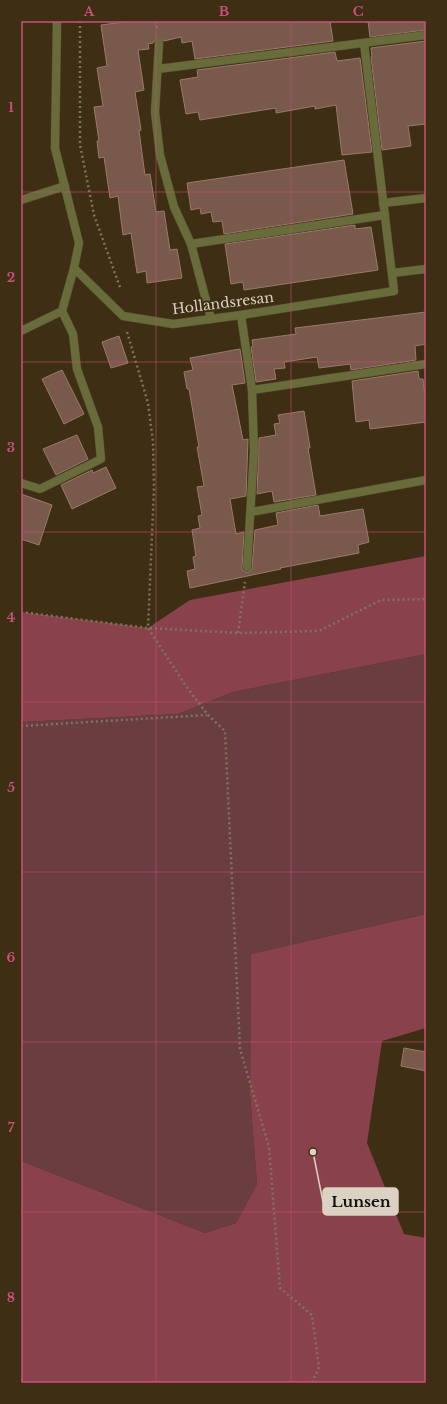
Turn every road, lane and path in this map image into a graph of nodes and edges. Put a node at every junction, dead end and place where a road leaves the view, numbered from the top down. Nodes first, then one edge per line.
1 (57, 21) edge
2 (426, 35) edge
3 (159, 43) dead end
4 (364, 43) junction
5 (158, 69) junction
6 (65, 186) junction
7 (426, 198) edge
8 (21, 200) edge
9 (383, 203) junction
10 (385, 215) junction
11 (190, 244) junction
12 (74, 268) junction
13 (426, 269) edge
14 (392, 273) junction
15 (62, 311) junction
16 (241, 315) junction
17 (211, 319) junction
18 (21, 331) edge
19 (426, 364) edge
20 (252, 390) junction
21 (426, 480) edge
22 (21, 483) edge
23 (251, 512) junction
24 (247, 567) joint
25 (426, 599) edge
26 (21, 612) edge
27 (148, 628) junction
28 (238, 633) junction
29 (208, 714) junction
30 (21, 726) edge
31 (312, 1383) edge

1 - 6 street
2 - 4 street
3 - 5 street
4 - 5 street
4 - 9 street, Hollandsresan
5 - 11 street
6 - 8 street
6 - 12 street
7 - 9 street
9 - 10 street, Hollandsresan
10 - 11 street
10 - 14 street, Hollandsresan
11 - 17 street
12 - 15 street
12 - 17 street, Hollandsresan
13 - 14 street
14 - 16 street, Hollandsresan
15 - 18 street
15 - 22 street
16 - 17 street, Hollandsresan
16 - 20 street
19 - 20 street
20 - 23 street
21 - 23 street
23 - 24 street
24 - 28 path
25 - 28 path
26 - 27 path
27 - 28 path
27 - 29 path
29 - 30 path
29 - 31 path

